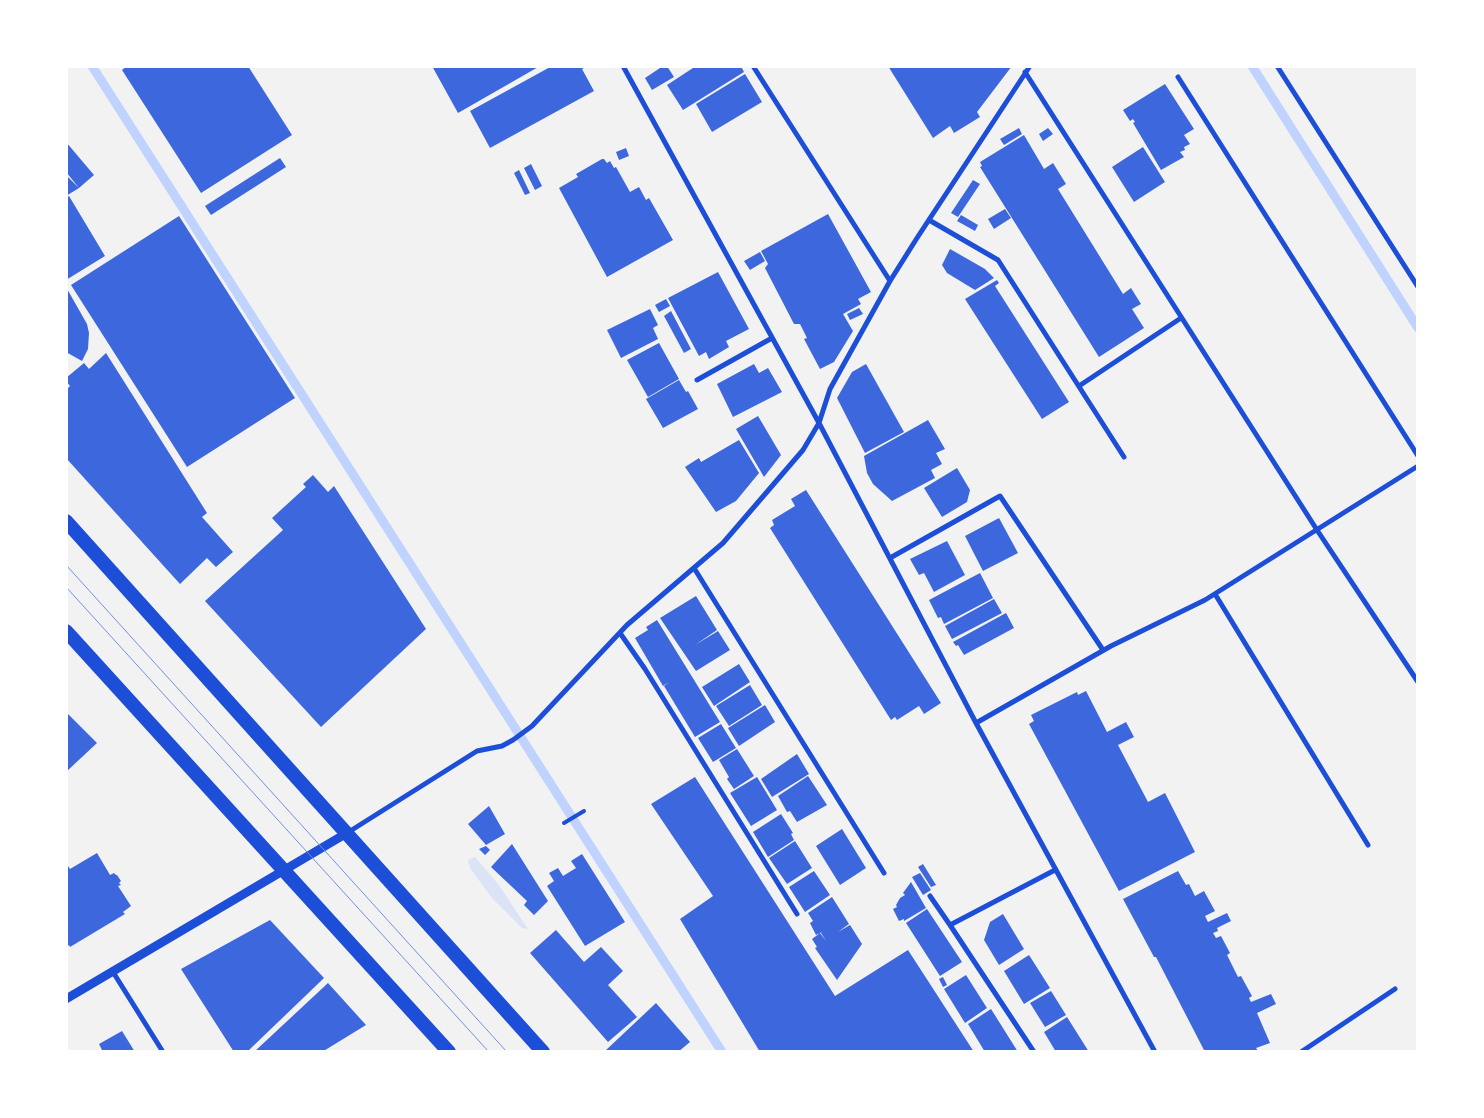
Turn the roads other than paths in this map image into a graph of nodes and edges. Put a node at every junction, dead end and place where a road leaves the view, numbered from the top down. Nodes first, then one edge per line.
1 (623, 66) edge
2 (753, 66) edge
3 (1030, 66) edge
4 (1277, 66) edge
5 (1026, 72) junction
6 (1178, 78) dead end
7 (929, 220) junction
8 (890, 281) junction
9 (1418, 287) edge
10 (1181, 318) junction
11 (772, 338) junction
12 (697, 380) dead end
13 (1079, 386) junction
14 (819, 423) junction
15 (1418, 456) edge
16 (1124, 457) dead end
17 (1418, 466) edge
18 (66, 521) edge
19 (1318, 530) junction
20 (890, 558) junction
21 (694, 568) junction
22 (1215, 594) junction
23 (66, 631) edge
24 (620, 633) junction
25 (1103, 650) junction
26 (1418, 682) edge
27 (976, 723) junction
28 (584, 811) dead end
29 (564, 823) dead end
30 (347, 833) junction
31 (1368, 845) dead end
32 (1056, 870) junction
33 (285, 871) junction
34 (884, 873) dead end
35 (930, 896) dead end
36 (797, 914) dead end
37 (950, 925) junction
38 (113, 972) junction
39 (1395, 989) dead end
40 (66, 999) edge
41 (163, 1052) edge
42 (449, 1052) edge
43 (543, 1052) edge
44 (1034, 1052) edge
45 (1155, 1052) edge
46 (1302, 1052) edge

1 - 11 street
2 - 8 street
3 - 5 street
4 - 9 street
5 - 7 street
5 - 10 street
6 - 15 street
7 - 8 street
7 - 13 street
8 - 14 street
10 - 13 street
10 - 19 street
11 - 12 street
11 - 14 street
13 - 16 street
14 - 20 street
14 - 21 street
17 - 19 street
18 - 30 highway
19 - 22 street
19 - 26 street
20 - 25 street
20 - 27 street
21 - 24 street
21 - 34 street
22 - 25 street
22 - 31 street
23 - 33 highway
24 - 30 street
24 - 36 street
25 - 27 street
27 - 32 street
28 - 29 lane
30 - 33 street
30 - 43 highway
32 - 37 street
32 - 45 street
33 - 38 street
33 - 42 highway
35 - 37 street
37 - 44 street
38 - 40 street
38 - 41 street
39 - 46 street

